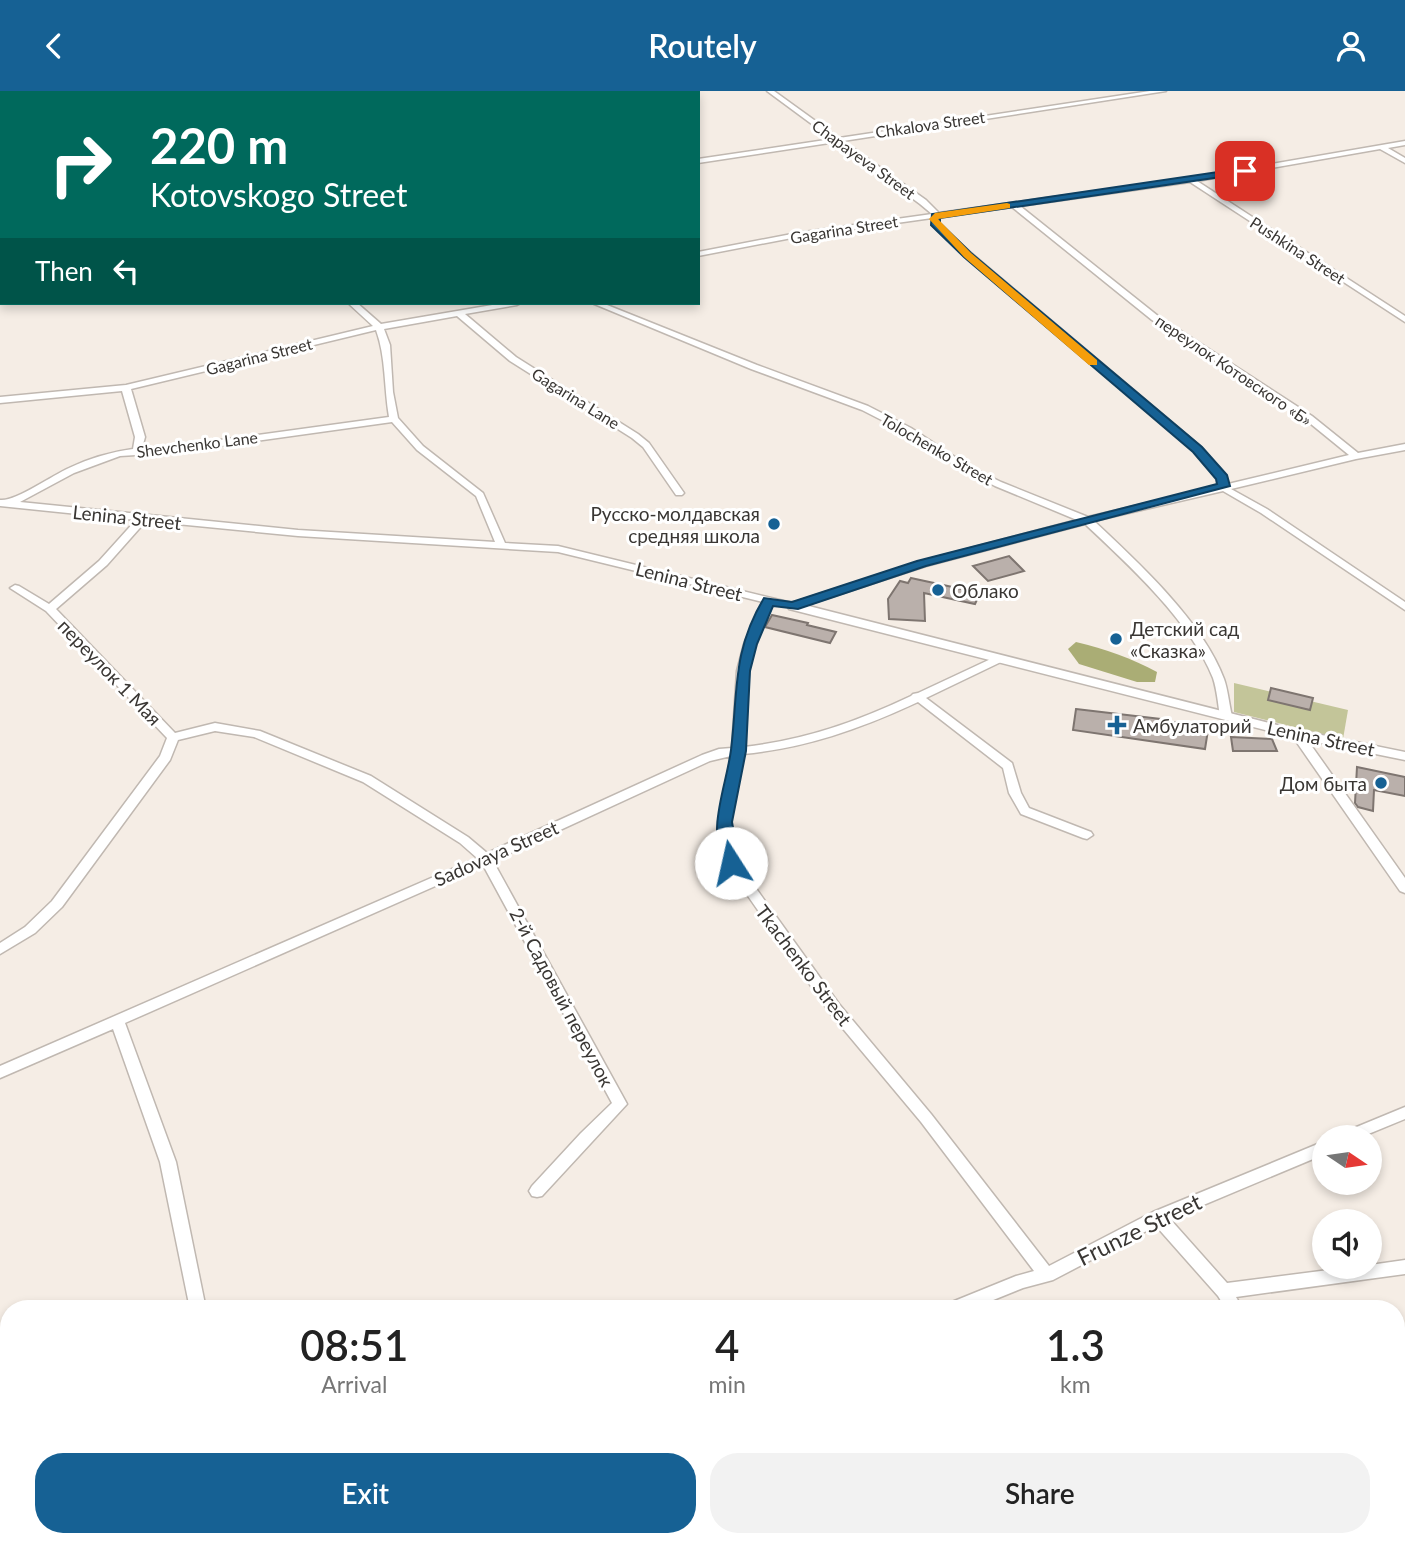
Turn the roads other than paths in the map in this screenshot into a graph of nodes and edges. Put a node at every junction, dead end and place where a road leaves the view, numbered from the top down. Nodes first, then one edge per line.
1 (770, 91) edge
2 (1163, 91) edge
3 (837, 138) junction
4 (1405, 143) edge
5 (1381, 146) junction
6 (700, 161) edge
7 (1405, 161) edge
8 (1191, 180) junction
9 (1014, 205) junction
10 (935, 216) junction
11 (700, 254) edge
12 (354, 305) edge
13 (507, 305) edge
14 (601, 305) edge
15 (460, 314) junction
16 (1405, 320) edge
17 (379, 327) junction
18 (125, 388) junction
19 (0, 400) edge
20 (394, 419) junction
21 (1405, 447) edge
22 (137, 451) junction
23 (1356, 456) junction
24 (1224, 486) junction
25 (680, 493) dead end
26 (5, 504) edge
27 (142, 519) junction
28 (1087, 520) junction
29 (501, 544) junction
30 (15, 588) dead end
31 (769, 601) junction
32 (793, 606) junction
33 (1405, 607) edge
34 (50, 609) junction
35 (999, 659) junction
36 (917, 697) junction
37 (1226, 716) junction
38 (1297, 734) junction
39 (173, 737) junction
40 (738, 751) junction
41 (1405, 756) edge
42 (1087, 835) dead end
43 (486, 859) junction
44 (1405, 888) edge
45 (0, 949) edge
46 (117, 1021) junction
47 (0, 1072) edge
48 (1405, 1113) edge
49 (1376, 1125) edge
50 (1312, 1152) edge
51 (537, 1191) dead end
52 (1158, 1217) junction
53 (1405, 1267) edge
54 (1047, 1275) junction
55 (1224, 1291) junction
56 (196, 1300) edge
57 (976, 1300) edge
58 (1230, 1300) edge

1 - 3 street, Chapayeva Street
2 - 3 street, Chkalova Street
3 - 6 street, Chkalova Street
3 - 10 street, Chapayeva Street
4 - 5 street, Gagarina Street
5 - 7 street
5 - 8 street, Gagarina Street
8 - 9 street, Gagarina Street
8 - 16 street, Pushkina Street
9 - 10 street, Gagarina Street
9 - 23 street, переулок Котовского «Б»
10 - 11 street, Gagarina Street
10 - 24 street, Chapayeva Street
12 - 17 street
13 - 15 street, Gagarina Street
14 - 28 street, Tolochenko Street
15 - 17 street, Gagarina Street
15 - 25 street, Gagarina Lane
17 - 18 street, Gagarina Street
17 - 20 street
18 - 19 street, Gagarina Street
18 - 22 street
20 - 22 street, Shevchenko Lane
20 - 29 street
21 - 23 street
22 - 26 street, Shevchenko Lane
23 - 24 street
24 - 28 street
24 - 33 street
26 - 27 street, Lenina Street
27 - 29 street, Lenina Street
27 - 34 street, переулок 1 Мая
28 - 32 street
28 - 37 street, Tolochenko Street
29 - 31 street, Lenina Street
30 - 34 street
31 - 32 street, Lenina Street
31 - 40 street, Tkachenko Street
32 - 35 street, Lenina Street
34 - 39 street, переулок 1 Мая
35 - 36 street, Sadovaya Street
35 - 37 street, Lenina Street
36 - 40 street, Sadovaya Street
36 - 42 street
37 - 38 street, Lenina Street
38 - 41 street, Lenina Street
38 - 44 street
39 - 43 street, переулок 1 Мая
39 - 45 street, переулок 1 Мая
40 - 43 street, Sadovaya Street
40 - 54 street, Tkachenko Street
43 - 46 street, Sadovaya Street
43 - 51 street, 2-й Садовый переулок
46 - 47 street, Sadovaya Street
46 - 56 street
48 - 49 street
50 - 52 street, Frunze Street
52 - 54 street, Frunze Street
52 - 55 street
53 - 55 street
54 - 57 street, Frunze Street
55 - 58 street

